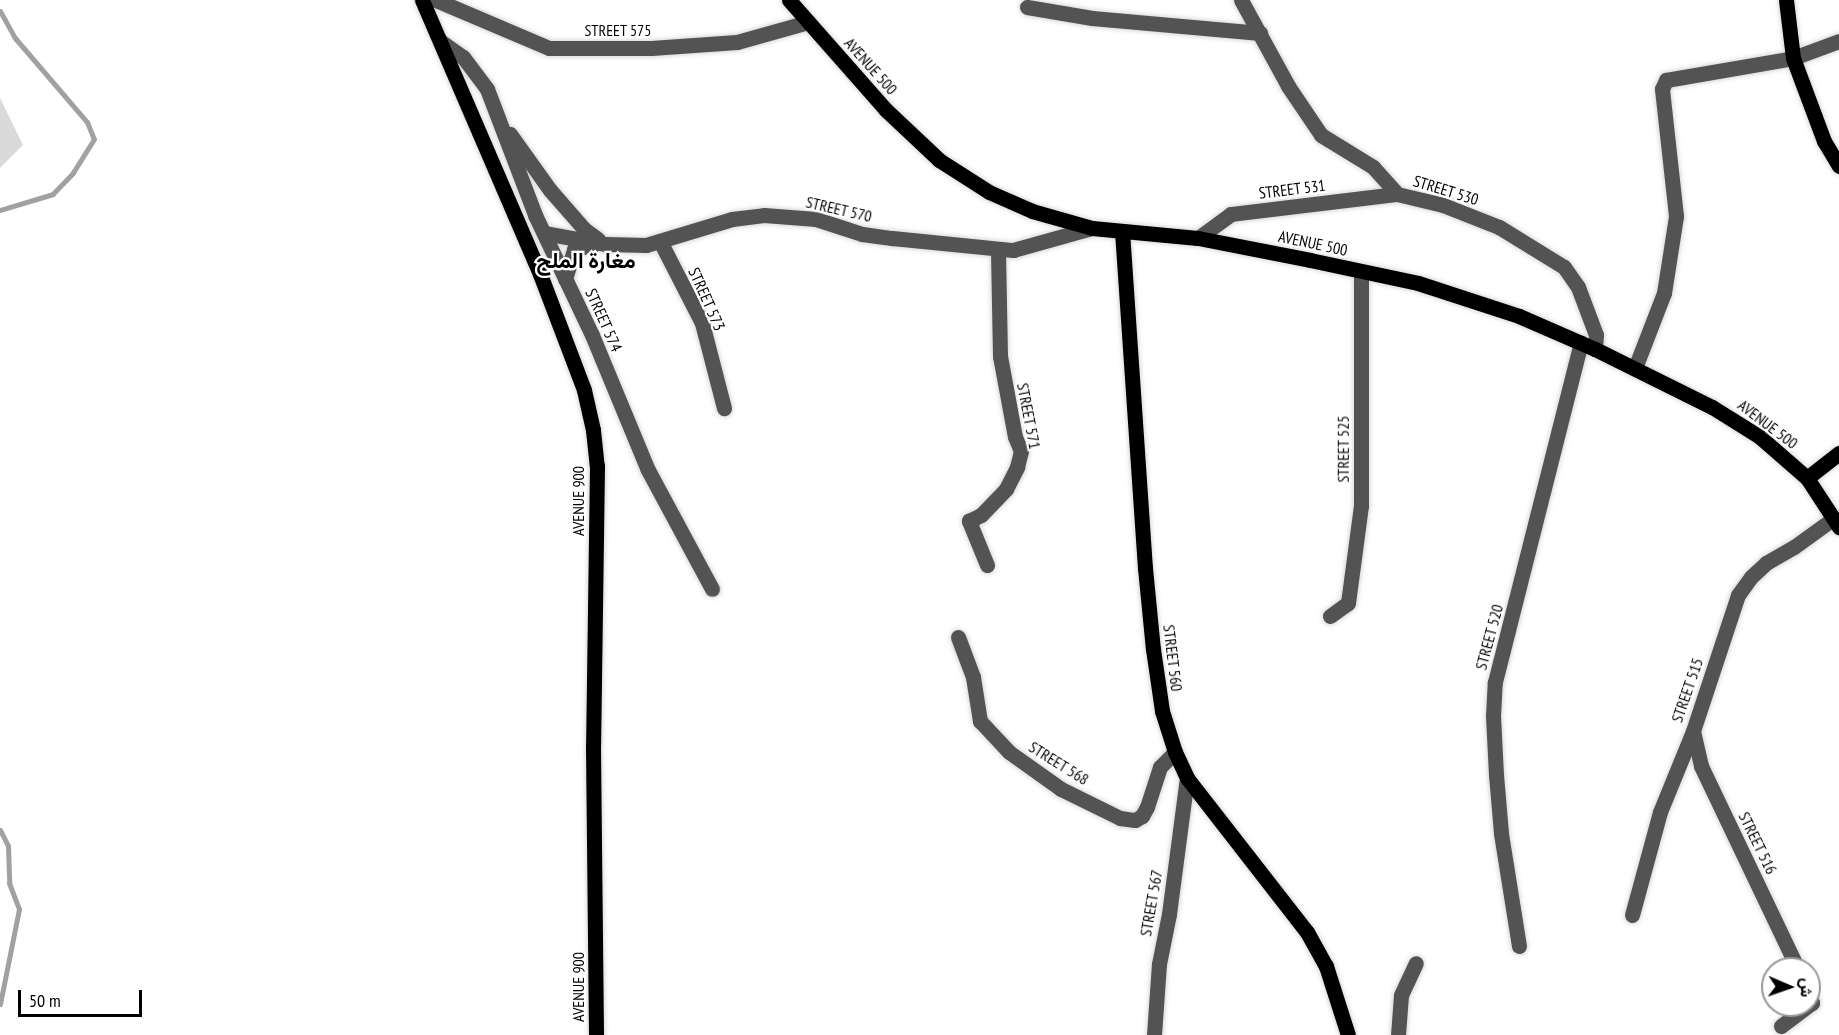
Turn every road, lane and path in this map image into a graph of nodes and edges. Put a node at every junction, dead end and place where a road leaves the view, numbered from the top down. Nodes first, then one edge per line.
1 (422, 0) edge
2 (436, 0) edge
3 (789, 0) edge
4 (1241, 0) edge
5 (1786, 0) edge
6 (1027, 8) dead end
7 (808, 22) junction
8 (1260, 33) junction
9 (440, 41) junction
10 (1839, 41) edge
11 (1793, 58) junction
12 (499, 117) junction
13 (1839, 166) edge
14 (1397, 194) junction
15 (1092, 228) junction
16 (1122, 231) junction
17 (544, 233) junction
18 (1198, 237) junction
19 (660, 241) junction
20 (606, 244) junction
21 (998, 250) junction
22 (1361, 272) junction
23 (566, 279) junction
24 (1588, 346) junction
25 (1635, 368) junction
26 (724, 408) dead end
27 (1839, 453) edge
28 (1807, 478) junction
29 (1836, 522) edge
30 (987, 565) dead end
31 (712, 590) dead end
32 (1330, 616) dead end
33 (958, 637) dead end
34 (1693, 731) junction
35 (1174, 752) junction
36 (1187, 778) junction
37 (1632, 915) dead end
38 (1519, 946) dead end
39 (1792, 957) edge
40 (1416, 963) dead end
41 (1793, 1017) edge
42 (1781, 1026) dead end
43 (596, 1035) edge
44 (1154, 1035) edge
45 (1348, 1035) edge
46 (1398, 1035) edge

1 - 9 main road, AVENUE 900
2 - 7 street, STREET 575
3 - 7 main road, AVENUE 500
4 - 8 street, STREET 530
5 - 11 main road
6 - 8 street
7 - 15 main road, AVENUE 500
8 - 14 street, STREET 530
9 - 12 street, STREET 574
9 - 43 main road, AVENUE 900
10 - 11 street
11 - 13 main road
11 - 25 street
12 - 17 street, STREET 574
12 - 20 street
14 - 18 street, STREET 531
14 - 24 street, STREET 530
15 - 16 main road, AVENUE 500
15 - 21 street, STREET 570
16 - 18 main road, AVENUE 500
16 - 35 main road, STREET 560
17 - 20 street, STREET 570
17 - 23 street, STREET 574
18 - 22 main road, AVENUE 500
19 - 20 street, STREET 570
19 - 21 street, STREET 570
19 - 26 street, STREET 573
20 - 23 street
21 - 30 street, STREET 571
22 - 24 main road, AVENUE 500
22 - 32 street, STREET 525
23 - 31 street, STREET 574
24 - 25 main road, AVENUE 500
24 - 38 street, STREET 520
25 - 28 main road, AVENUE 500
27 - 28 main road
28 - 29 main road, AVENUE 500
29 - 34 street, STREET 515
33 - 35 street, STREET 568
34 - 37 street, STREET 515
34 - 39 street, STREET 516
35 - 36 main road, STREET 560
36 - 44 street, STREET 567
36 - 45 main road, STREET 560
40 - 46 street
41 - 42 street

